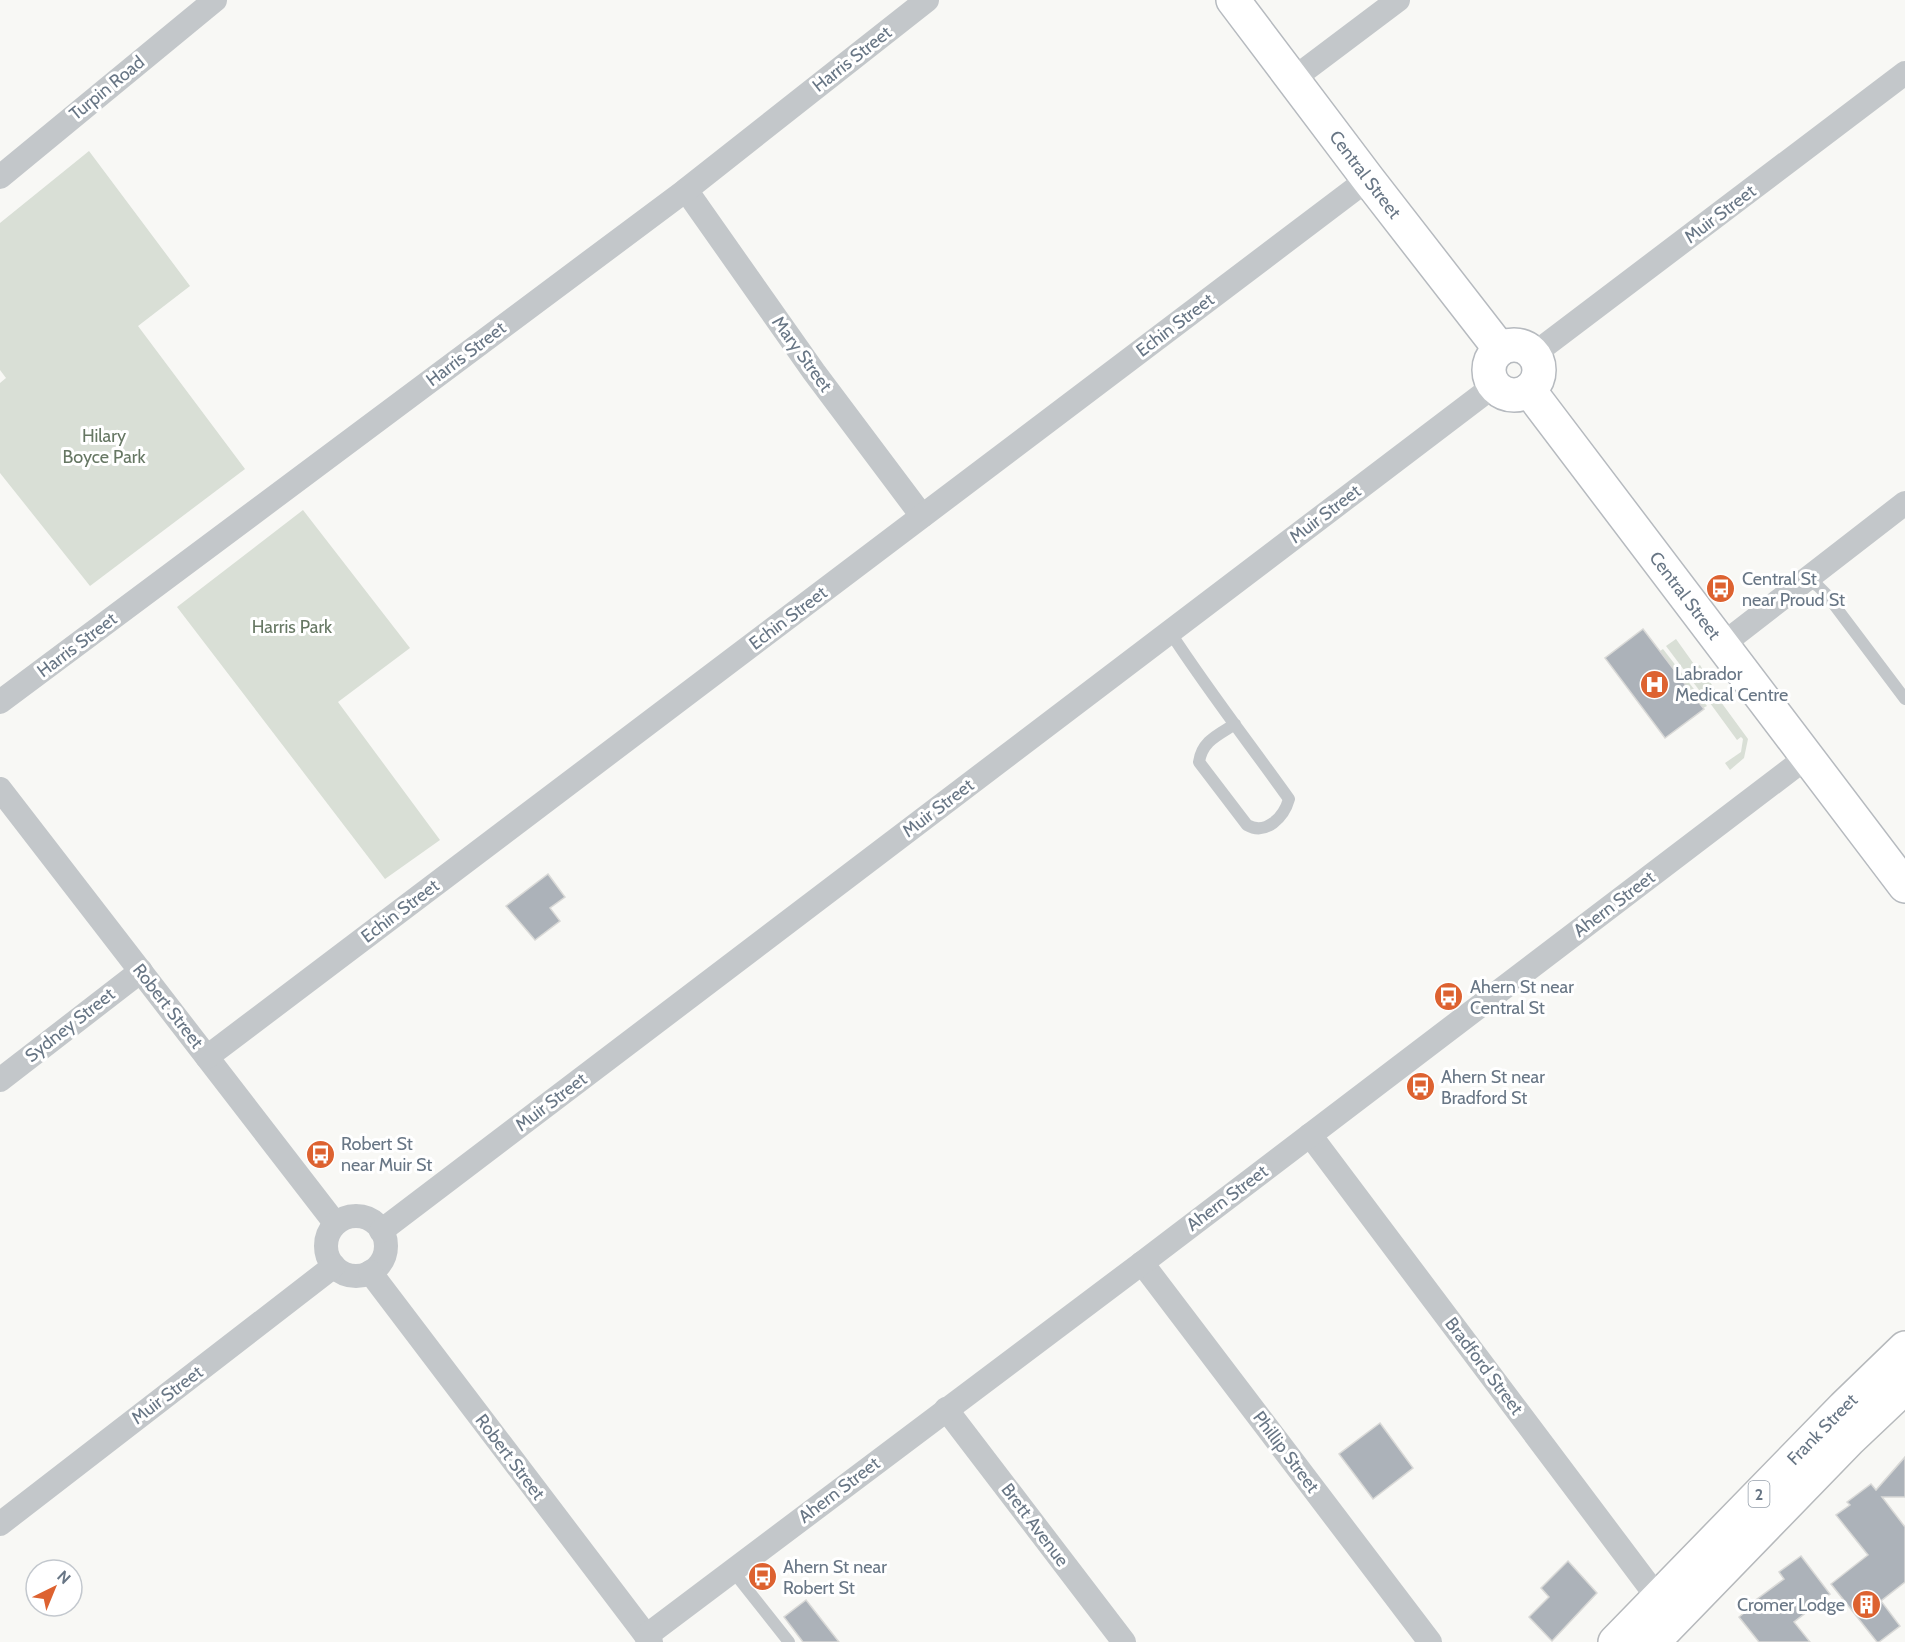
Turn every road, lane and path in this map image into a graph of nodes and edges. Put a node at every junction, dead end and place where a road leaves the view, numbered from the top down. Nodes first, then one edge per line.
1 (927, 0) edge
2 (1233, 0) edge
3 (1398, 0) edge
4 (201, 4) edge
5 (1905, 73) edge
6 (1293, 79) junction
7 (0, 177) edge
8 (1368, 179) junction
9 (686, 190) junction
10 (1500, 349) junction
11 (1534, 354) junction
12 (1495, 386) junction
13 (1529, 390) junction
14 (1905, 503) edge
15 (922, 516) junction
16 (1806, 580) junction
17 (1170, 632) junction
18 (1723, 644) junction
19 (1905, 699) edge
20 (0, 702) edge
21 (1235, 723) junction
22 (1807, 757) junction
23 (0, 789) edge
24 (1905, 886) edge
25 (141, 971) junction
26 (207, 1057) junction
27 (0, 1080) edge
28 (1310, 1135) junction
29 (335, 1223) junction
30 (381, 1231) junction
31 (1142, 1263) junction
32 (334, 1266) junction
33 (370, 1272) junction
34 (1905, 1348) edge
35 (1905, 1387) edge
36 (946, 1408) junction
37 (0, 1524) edge
38 (732, 1570) junction
39 (1658, 1598) junction
40 (648, 1639) edge
41 (789, 1642) edge
42 (1124, 1642) edge
43 (1430, 1642) edge
44 (1615, 1642) edge
45 (1653, 1642) edge

1 - 9 street, Harris Street
2 - 6 main road, Central Street
3 - 6 street
4 - 7 street, Turpin Road
5 - 11 street, Muir Street
6 - 8 main road, Central Street
8 - 10 main road, Central Street
8 - 15 street, Echin Street
9 - 15 street, Mary Street
9 - 20 street, Harris Street
10 - 11 main road
10 - 12 main road
11 - 13 main road
12 - 13 main road
12 - 17 street, Muir Street
13 - 18 main road, Central Street
14 - 16 street
15 - 26 street, Echin Street
16 - 18 street
16 - 19 lane
17 - 21 lane
17 - 30 street, Muir Street
18 - 22 main road, Central Street
21 - 21 lane
22 - 24 main road, Central Street
22 - 28 street, Ahern Street
23 - 25 street, Robert Street
25 - 26 street, Robert Street
25 - 27 street, Sydney Street
26 - 29 street, Robert Street
28 - 31 street, Ahern Street
28 - 39 street, Bradford Street
29 - 30 street
29 - 32 street
30 - 33 street
31 - 36 street, Ahern Street
31 - 43 street, Phillip Street
32 - 33 street
32 - 37 street, Muir Street
33 - 40 street, Robert Street
34 - 39 main road, Frank Street / 2
35 - 45 main road, Frank Street / 2
36 - 38 street, Ahern Street
36 - 42 street, Brett Avenue
38 - 40 street, Ahern Street
38 - 41 lane
39 - 44 main road, Frank Street / 2

